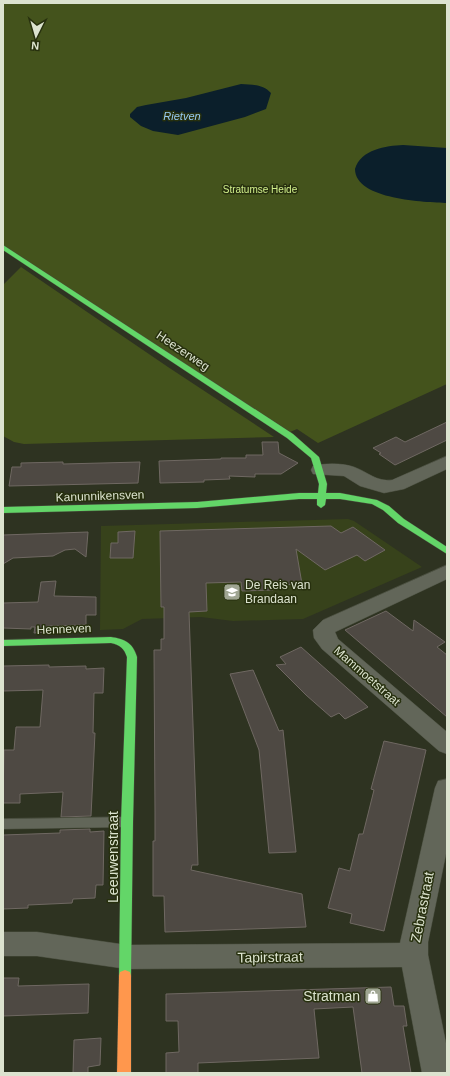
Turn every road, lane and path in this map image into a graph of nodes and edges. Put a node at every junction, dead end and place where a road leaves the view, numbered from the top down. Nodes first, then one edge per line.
1 (3, 247) edge
2 (447, 462) edge
3 (320, 470) junction
4 (322, 495) junction
5 (197, 504) junction
6 (321, 505) junction
7 (3, 510) edge
8 (401, 521) junction
9 (447, 551) edge
10 (447, 571) edge
11 (126, 642) joint
12 (3, 643) edge
13 (447, 745) edge
14 (447, 789) edge
15 (127, 822) junction
16 (3, 824) edge
17 (3, 944) edge
18 (414, 955) junction
19 (127, 957) junction
20 (124, 1073) edge
21 (437, 1073) edge

1 - 3 street, Heezerweg
2 - 3 street
3 - 4 street, Heezerweg
4 - 5 street, Kanunnikensven
4 - 6 street, Heezerweg
4 - 8 street
5 - 6 street, Kanunnikensven
5 - 7 street, Kanunnikensven
6 - 8 street
8 - 9 street
10 - 13 street, Mammoetstraat
11 - 12 street, Henneven
11 - 15 street, Leeuwenstraat
14 - 18 street, Zebrastraat
15 - 16 lane
15 - 19 street, Leeuwenstraat
17 - 19 street, Tapirstraat
18 - 19 street, Tapirstraat
18 - 21 street, Zebrastraat
19 - 20 street, Leeuwenstraat

